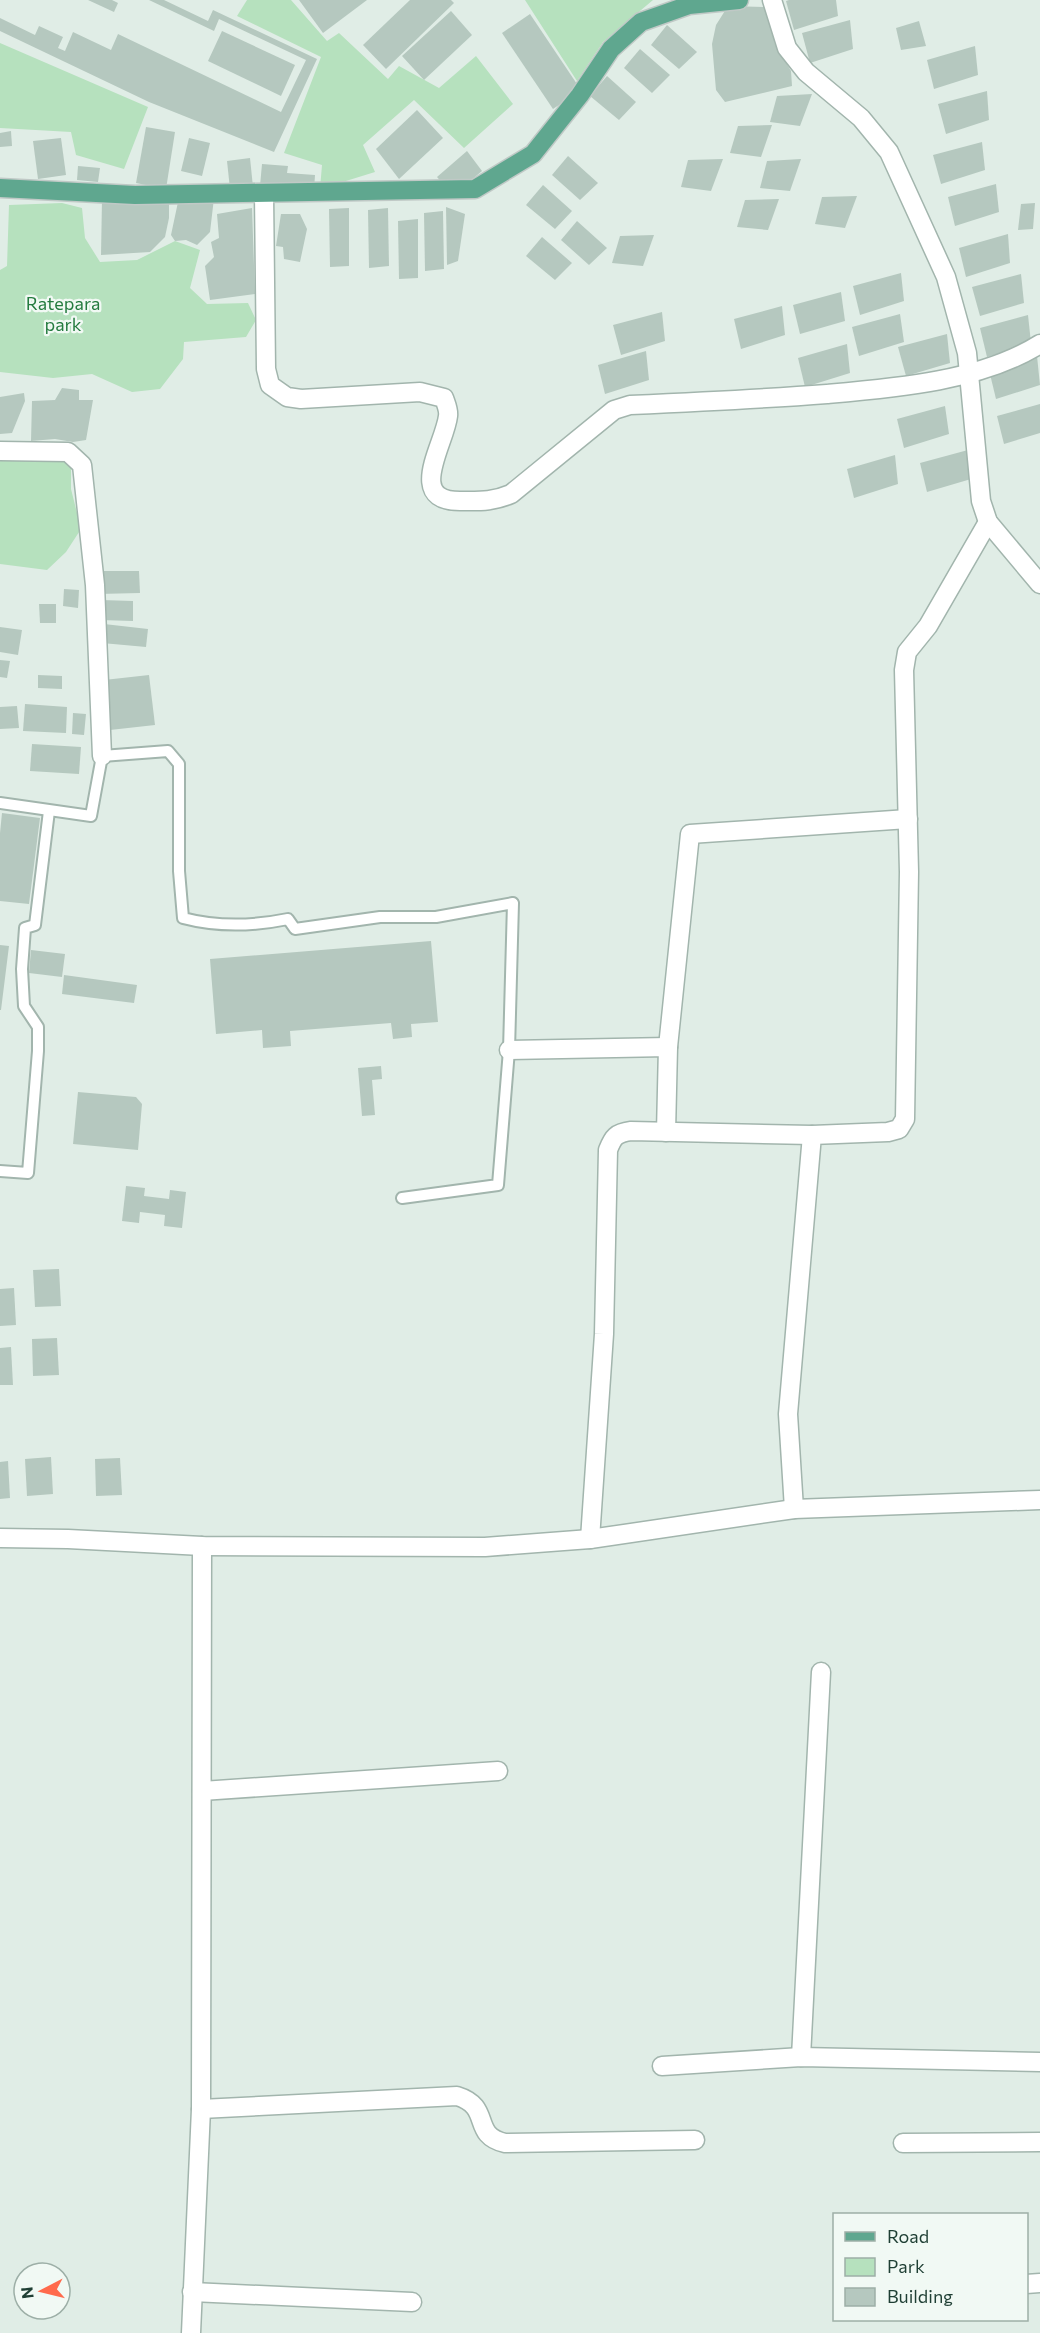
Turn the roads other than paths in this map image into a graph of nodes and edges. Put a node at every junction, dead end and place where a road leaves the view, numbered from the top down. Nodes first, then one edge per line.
1 (739, 0) edge
2 (772, 0) edge
3 (0, 188) edge
4 (264, 194) junction
5 (1040, 344) edge
6 (969, 373) junction
7 (0, 452) edge
8 (988, 522) junction
9 (1040, 584) edge
10 (102, 756) junction
11 (0, 804) edge
12 (49, 811) junction
13 (908, 819) junction
14 (668, 1047) junction
15 (509, 1050) junction
16 (666, 1132) junction
17 (812, 1135) junction
18 (0, 1171) edge
19 (402, 1198) dead end
20 (1040, 1500) edge
21 (794, 1509) junction
22 (0, 1538) edge
23 (590, 1539) junction
24 (202, 1546) junction
25 (821, 1672) dead end
26 (498, 1771) dead end
27 (202, 1791) junction
28 (801, 2057) junction
29 (1040, 2062) edge
30 (662, 2066) dead end
31 (201, 2109) junction
32 (695, 2140) dead end
33 (1040, 2142) edge
34 (903, 2143) dead end
35 (192, 2292) junction
36 (412, 2302) dead end
37 (190, 2333) edge

1 - 4 main road
2 - 6 street
3 - 4 main road
4 - 6 street
5 - 6 street
6 - 8 street
7 - 10 street
8 - 9 street
8 - 13 street
10 - 12 lane
10 - 15 lane
11 - 12 lane
12 - 18 lane
13 - 14 street
13 - 17 street
14 - 15 street
14 - 16 street
15 - 19 lane
16 - 17 street
16 - 23 street
17 - 21 street
20 - 21 street
21 - 23 street
22 - 24 street
23 - 24 street
24 - 27 street
25 - 28 street
26 - 27 street
27 - 31 street
28 - 29 street
28 - 30 street
31 - 32 street
31 - 35 street
33 - 34 street
35 - 36 street
35 - 37 street

